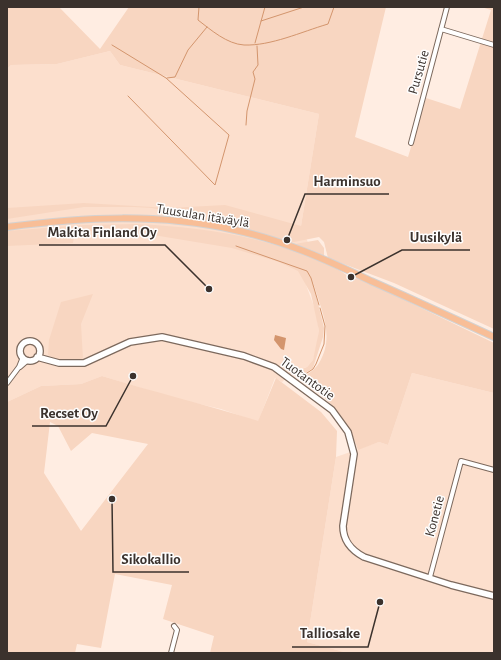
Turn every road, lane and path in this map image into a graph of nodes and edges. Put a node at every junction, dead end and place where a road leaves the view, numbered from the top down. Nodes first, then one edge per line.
1 (447, 7) edge
2 (441, 30) junction
3 (494, 45) edge
4 (411, 143) dead end
5 (7, 227) edge
6 (494, 337) edge
7 (40, 351) junction
8 (23, 356) junction
9 (37, 357) junction
10 (28, 360) junction
11 (48, 360) junction
12 (19, 367) junction
13 (7, 383) edge
14 (494, 470) edge
15 (430, 577) junction
16 (494, 596) edge
17 (174, 626) dead end
18 (171, 653) edge

1 - 2 street, Pursutie
2 - 3 street
2 - 4 street, Pursutie
5 - 6 main road, Tuusulan itäväylä
7 - 8 street
7 - 9 street
7 - 11 street
8 - 10 street
8 - 12 street
9 - 10 street
9 - 11 street, Tuotantotie
10 - 12 street
11 - 15 street, Tuotantotie
12 - 13 street
14 - 15 street, Konetie
15 - 16 street, Tuotantotie
17 - 18 street

